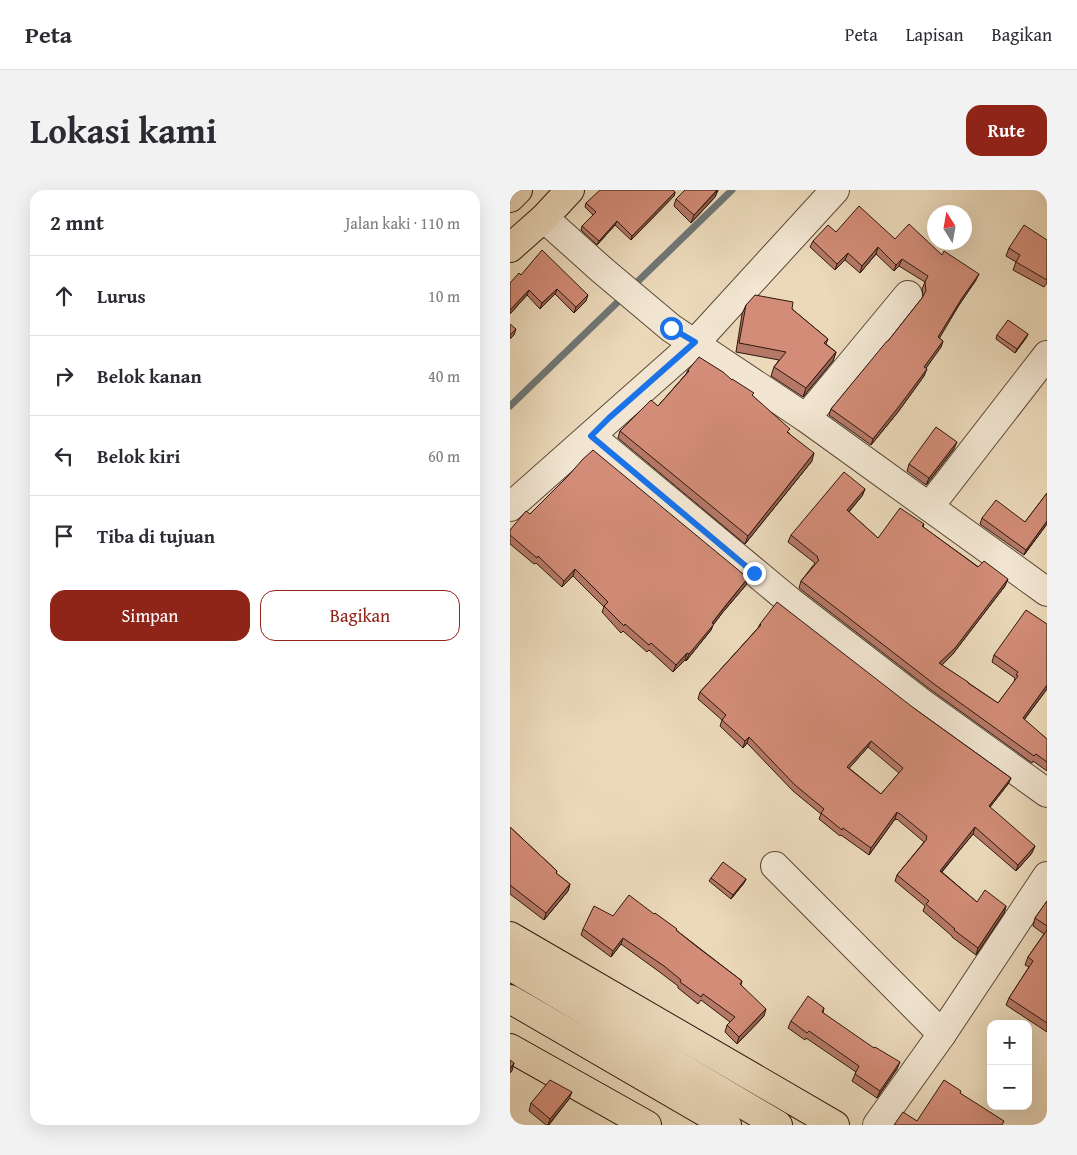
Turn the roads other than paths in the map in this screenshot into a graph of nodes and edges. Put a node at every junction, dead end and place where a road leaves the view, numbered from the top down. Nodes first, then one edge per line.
1 (518, 190) edge
2 (570, 190) edge
3 (835, 190) edge
4 (510, 198) edge
5 (544, 218) junction
6 (510, 248) edge
7 (908, 295) dead end
8 (695, 342) junction
9 (1047, 355) edge
10 (806, 418) junction
11 (591, 436) junction
12 (929, 506) junction
13 (510, 507) edge
14 (1047, 592) edge
15 (1047, 793) edge
16 (775, 866) dead end
17 (1047, 876) edge
18 (512, 937) edge
19 (510, 966) edge
20 (510, 999) edge
21 (942, 1034) junction
22 (510, 1048) edge
23 (647, 1125) edge
24 (727, 1125) edge
25 (778, 1125) edge
26 (834, 1125) edge
27 (877, 1125) edge

1 - 4 highway
2 - 5 highway
3 - 8 street
5 - 6 highway
5 - 8 street
7 - 10 street
8 - 10 street
8 - 11 street
9 - 12 street
10 - 12 street
11 - 13 street
11 - 15 street
12 - 14 street
16 - 21 street
17 - 21 street
18 - 26 highway
19 - 25 highway
20 - 24 highway
21 - 27 street
22 - 23 highway

